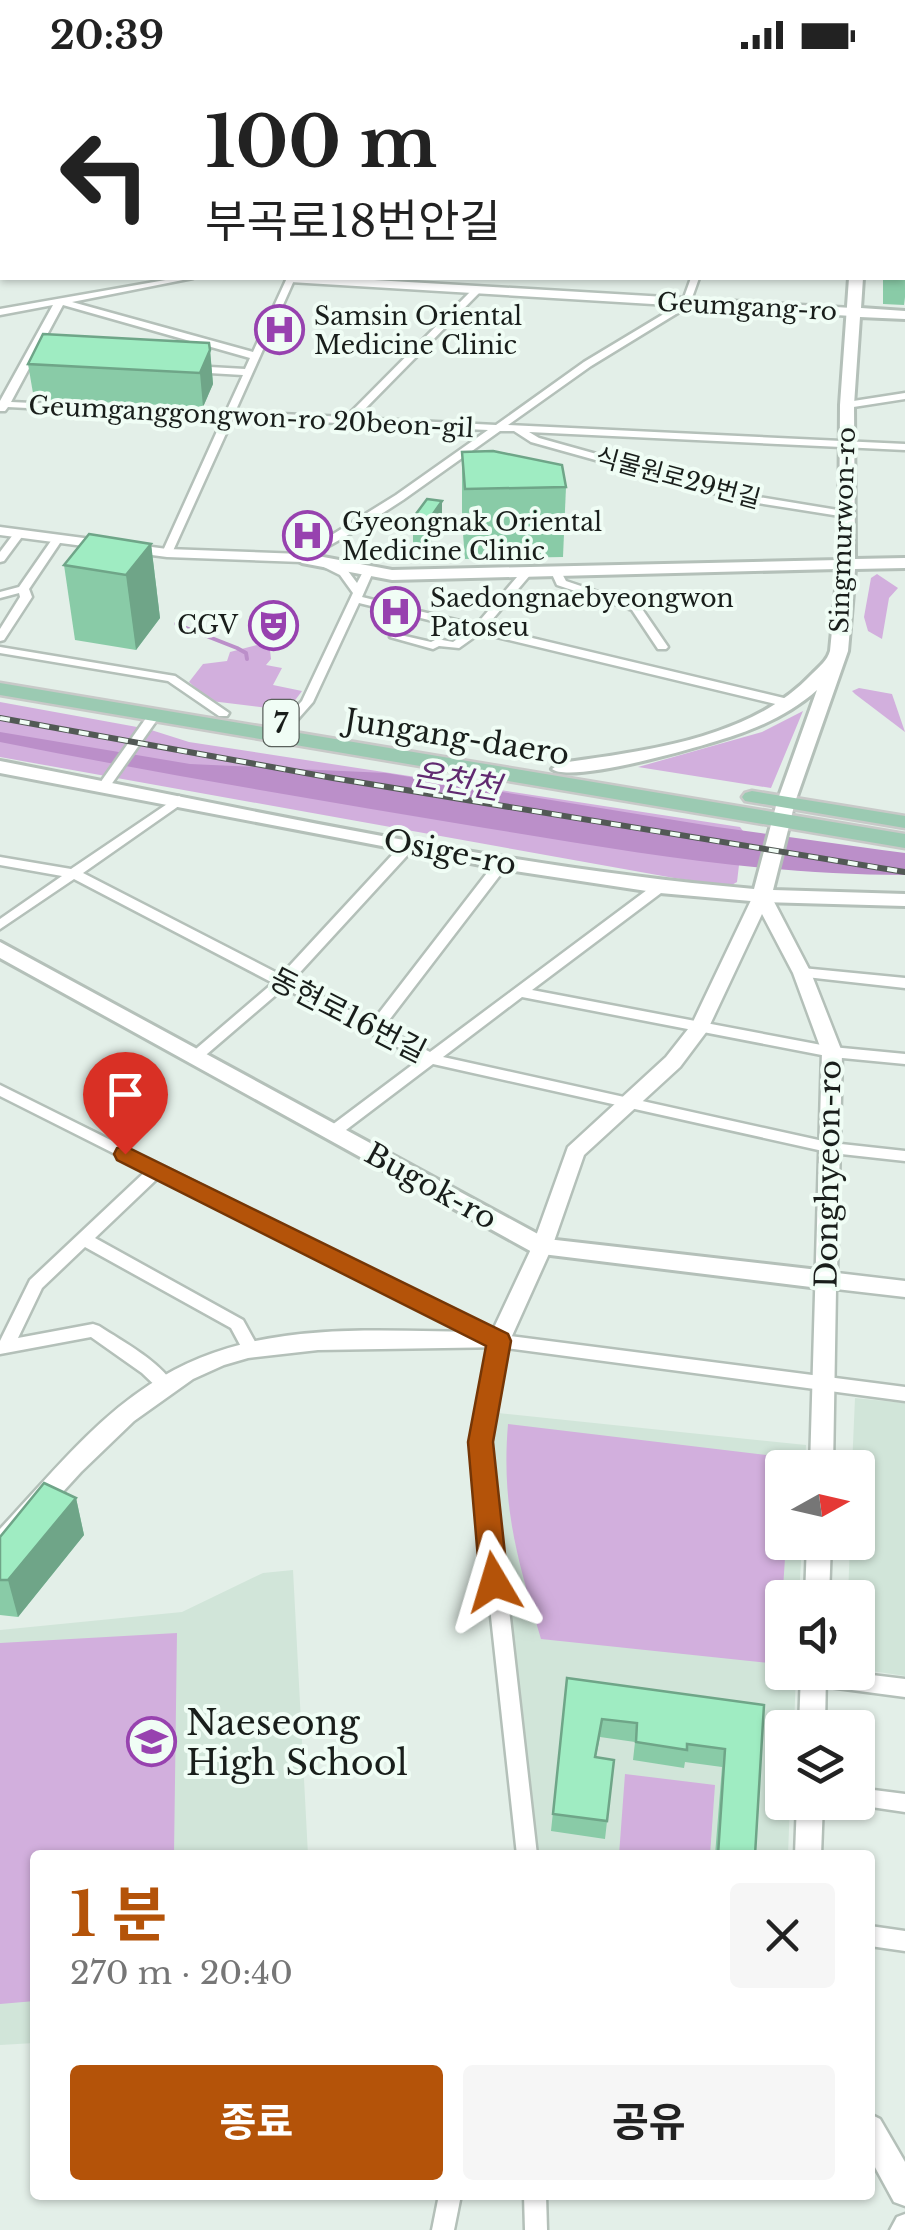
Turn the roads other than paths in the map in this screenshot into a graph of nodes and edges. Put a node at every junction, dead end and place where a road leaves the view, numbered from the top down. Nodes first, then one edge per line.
1 (178, 280) edge
2 (289, 280) edge
3 (324, 280) edge
4 (694, 280) edge
5 (856, 280) edge
6 (478, 289) junction
7 (60, 301) junction
8 (686, 304) junction
9 (0, 312) edge
10 (852, 312) junction
11 (905, 315) edge
12 (255, 356) junction
13 (28, 360) junction
14 (48, 362) edge
15 (188, 369) edge
16 (248, 372) junction
17 (905, 396) edge
18 (847, 405) junction
19 (1, 407) edge
20 (228, 416) junction
21 (348, 421) junction
22 (507, 427) junction
23 (846, 443) junction
24 (905, 447) edge
25 (846, 514) junction
26 (0, 531) edge
27 (19, 534) junction
28 (57, 540) junction
29 (167, 553) junction
30 (302, 558) junction
31 (0, 560) edge
32 (322, 562) junction
33 (905, 563) edge
34 (847, 565) junction
35 (368, 572) junction
36 (527, 572) junction
37 (556, 572) junction
38 (23, 588) junction
39 (0, 595) edge
40 (357, 596) junction
41 (478, 628) junction
42 (396, 637) dead end
43 (0, 638) edge
44 (662, 646) dead end
45 (0, 650) edge
46 (839, 651) junction
47 (0, 675) edge
48 (0, 689) edge
49 (792, 704) junction
50 (223, 713) junction
51 (152, 717) junction
52 (287, 724) junction
53 (0, 767) edge
54 (561, 769) junction
55 (104, 786) junction
56 (179, 800) junction
57 (782, 818) junction
58 (905, 822) edge
59 (905, 840) edge
60 (410, 844) junction
61 (0, 861) edge
62 (502, 863) junction
63 (74, 874) junction
64 (660, 887) junction
65 (762, 896) junction
66 (905, 900) edge
67 (0, 924) edge
68 (0, 949) edge
69 (802, 974) junction
70 (282, 983) junction
71 (905, 983) edge
72 (520, 992) junction
73 (700, 1026) junction
74 (372, 1031) junction
75 (832, 1052) junction
76 (195, 1056) junction
77 (432, 1059) junction
78 (905, 1059) edge
79 (0, 1090) edge
80 (629, 1103) junction
81 (333, 1132) junction
82 (832, 1148) junction
83 (905, 1156) edge
84 (157, 1170) junction
85 (86, 1240) junction
86 (542, 1248) junction
87 (827, 1280) junction
88 (905, 1288) edge
89 (499, 1341) junction
90 (2, 1347) edge
91 (251, 1349) junction
92 (824, 1384) junction
93 (166, 1386) junction
94 (905, 1394) edge
95 (822, 1450) edge
96 (0, 1545) edge
97 (875, 1684) edge
98 (905, 1688) edge
99 (875, 1799) edge
100 (905, 1803) edge
101 (809, 1820) edge
102 (526, 1850) edge
103 (808, 1850) edge
104 (875, 1937) edge
105 (905, 1941) edge
106 (875, 2137) edge
107 (905, 2191) edge
108 (449, 2200) edge
109 (536, 2200) edge
110 (443, 2230) edge
111 (536, 2230) edge

1 - 7 street
2 - 12 street
3 - 6 street, Geumgang-ro
4 - 8 street
5 - 10 main road, Singmurwon-ro
6 - 8 street, Geumgang-ro
6 - 21 street
7 - 9 street
7 - 12 street
7 - 13 street
8 - 10 street, Geumgang-ro
8 - 22 street
10 - 11 main road, Geumgang-ro
10 - 18 main road, Singmurwon-ro
12 - 16 street
13 - 14 street
13 - 19 street
15 - 16 street
16 - 20 street
17 - 18 street
18 - 23 main road, Singmurwon-ro
19 - 20 street, Geumganggongwon-ro 20beon-gil
20 - 21 street, Geumganggongwon-ro 20beon-gil
20 - 29 street
21 - 22 street, Geumganggongwon-ro 20beon-gil
22 - 23 street, Geumganggongwon-ro 20beon-gil
22 - 25 street, 식물원로29번길
22 - 30 street
23 - 24 street, Geumganggongwon-ro 20beon-gil
23 - 25 main road, Singmurwon-ro
25 - 34 main road, Singmurwon-ro
26 - 27 street
27 - 28 street
27 - 31 street
28 - 29 street
28 - 38 street
29 - 30 street
30 - 32 main road
32 - 35 main road
32 - 40 street
33 - 34 main road
34 - 37 main road
34 - 46 main road, Singmurwon-ro
35 - 36 main road
35 - 40 street
36 - 37 main road
36 - 41 street
37 - 44 street
38 - 39 street
38 - 43 street
40 - 41 street
40 - 52 street
41 - 42 street
41 - 49 street
45 - 50 street
46 - 49 main road
46 - 57 main road, Singmurwon-ro
47 - 50 main road, Jungang-daero / 7
48 - 51 main road, Jungang-daero / 7
49 - 54 main road
50 - 52 main road, Jungang-daero / 7
51 - 55 street
51 - 57 main road, Jungang-daero / 7
52 - 54 main road, Jungang-daero / 7
53 - 55 main road, Osige-ro
54 - 57 main road, Jungang-daero / 7
55 - 56 main road, Osige-ro
56 - 60 main road, Osige-ro
56 - 63 street
57 - 58 main road, Jungang-daero / 7
57 - 59 main road, Jungang-daero / 7
57 - 65 main road, Singmurwon-ro
60 - 62 main road, Osige-ro
60 - 70 street
61 - 63 street, 동현로16번길
62 - 64 main road, Osige-ro
62 - 74 street
63 - 67 street
63 - 70 street, 동현로16번길
64 - 65 main road, Osige-ro
64 - 72 street
65 - 66 main road, Osige-ro
65 - 69 street, Donghyeon-ro
65 - 73 street
68 - 76 main road, Bugok-ro
69 - 71 street
69 - 75 street, Donghyeon-ro
70 - 74 street, 동현로16번길
70 - 76 street
72 - 73 street
72 - 77 street
73 - 75 street
73 - 80 street
74 - 77 street, 동현로16번길
75 - 78 street
75 - 82 street, Donghyeon-ro
76 - 81 main road, Bugok-ro
77 - 80 street, 동현로16번길
77 - 81 street
79 - 84 street
80 - 82 street, 동현로16번길
80 - 86 street
81 - 86 main road, Bugok-ro
82 - 83 street, 동현로16번길
82 - 87 street, Donghyeon-ro
84 - 85 street
84 - 89 street
85 - 90 street
85 - 91 street
86 - 87 main road, Bugok-ro
86 - 89 street
87 - 88 street, Bugok-ro
87 - 92 street, Donghyeon-ro
89 - 91 street
89 - 92 street
89 - 102 street
90 - 93 street
91 - 93 street
92 - 94 street
92 - 95 street, Donghyeon-ro
93 - 96 street
97 - 98 street
99 - 100 street
101 - 103 street
104 - 105 street
106 - 107 street
108 - 110 street
109 - 111 street

